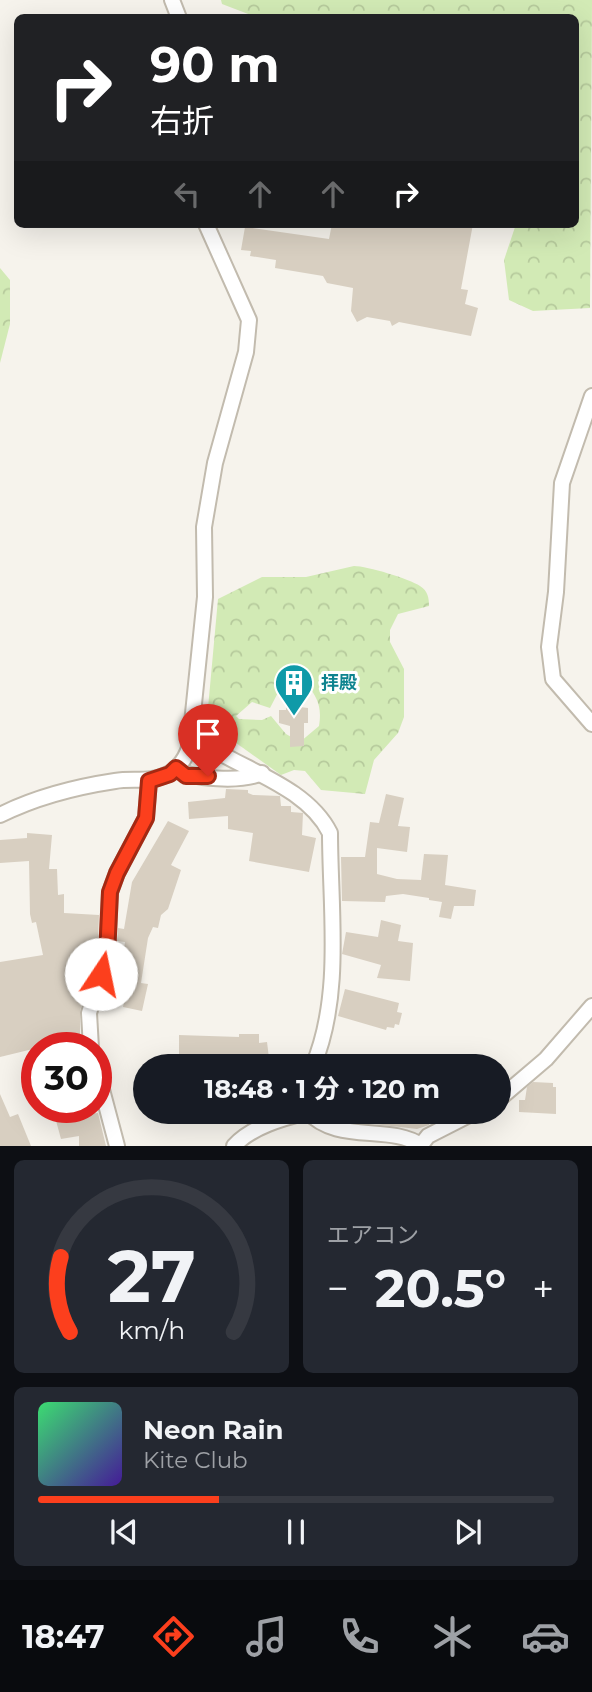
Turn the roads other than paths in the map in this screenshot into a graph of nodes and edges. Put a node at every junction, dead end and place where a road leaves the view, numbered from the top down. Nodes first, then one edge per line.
1 (208, 228) edge
2 (592, 396) edge
3 (592, 724) edge
4 (193, 736) junction
5 (176, 768) junction
6 (262, 773) junction
7 (149, 781) junction
8 (0, 815) edge
9 (592, 1006) edge
10 (90, 1032) edge
11 (318, 1054) edge
12 (511, 1089) edge
13 (111, 1123) edge
14 (270, 1124) edge
15 (322, 1124) edge
16 (452, 1124) edge
17 (117, 1146) edge
18 (234, 1146) edge
19 (422, 1146) edge

1 - 4 street
2 - 3 street
4 - 5 street
4 - 6 street
5 - 6 street
5 - 7 street
6 - 11 street
7 - 8 street
7 - 10 street
9 - 12 street
13 - 17 street
14 - 18 street
15 - 19 street
16 - 19 street

